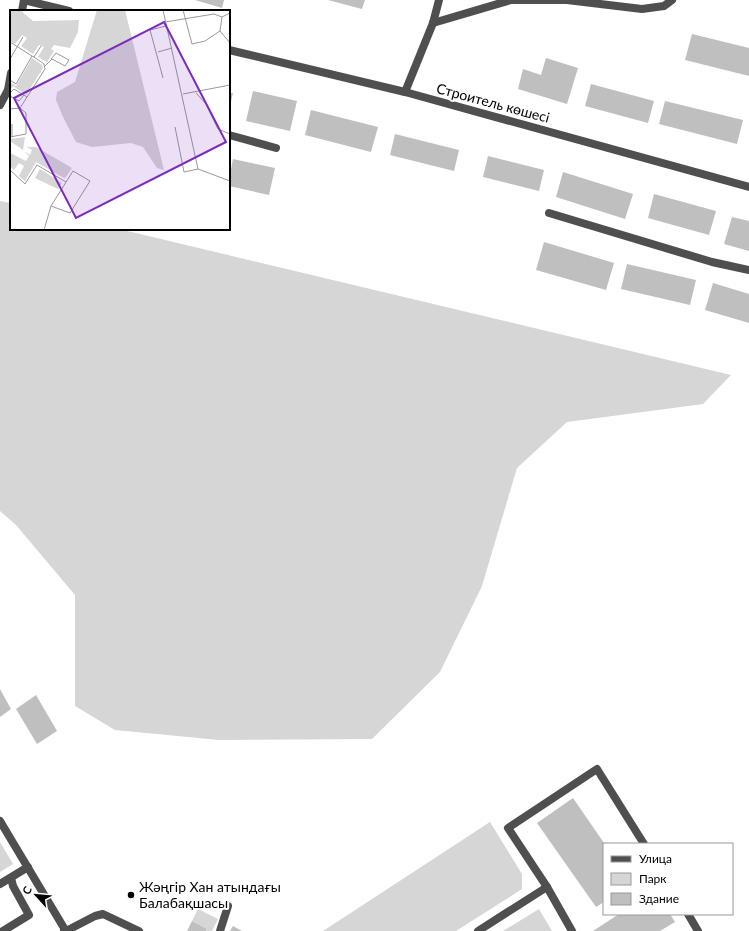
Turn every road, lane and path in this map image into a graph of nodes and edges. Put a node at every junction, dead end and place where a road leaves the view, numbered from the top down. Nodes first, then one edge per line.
1 (24, 0) edge
2 (439, 0) edge
3 (672, 0) edge
4 (22, 10) edge
5 (65, 10) edge
6 (433, 24) junction
7 (230, 50) edge
8 (9, 90) edge
9 (404, 92) junction
10 (0, 105) edge
11 (230, 135) edge
12 (276, 148) dead end
13 (749, 187) edge
14 (549, 213) dead end
15 (749, 270) edge
16 (0, 821) edge
17 (643, 843) edge
18 (28, 867) junction
19 (11, 878) junction
20 (0, 884) edge
21 (547, 887) junction
22 (228, 906) dead end
23 (689, 915) edge
24 (3, 931) edge
25 (65, 931) edge
26 (139, 931) edge
27 (220, 931) edge
28 (478, 931) edge
29 (572, 931) edge
30 (698, 931) edge

1 - 4 street
1 - 5 street
2 - 6 street
3 - 6 street
6 - 9 street
7 - 9 street, Строитель көшесі
8 - 10 street
9 - 13 street, Строитель көшесі
11 - 12 street
14 - 15 street
16 - 18 street
17 - 21 street
18 - 19 street
18 - 25 street
19 - 20 street
19 - 24 street
21 - 28 street
21 - 29 street
22 - 27 street
23 - 30 street
25 - 26 street

